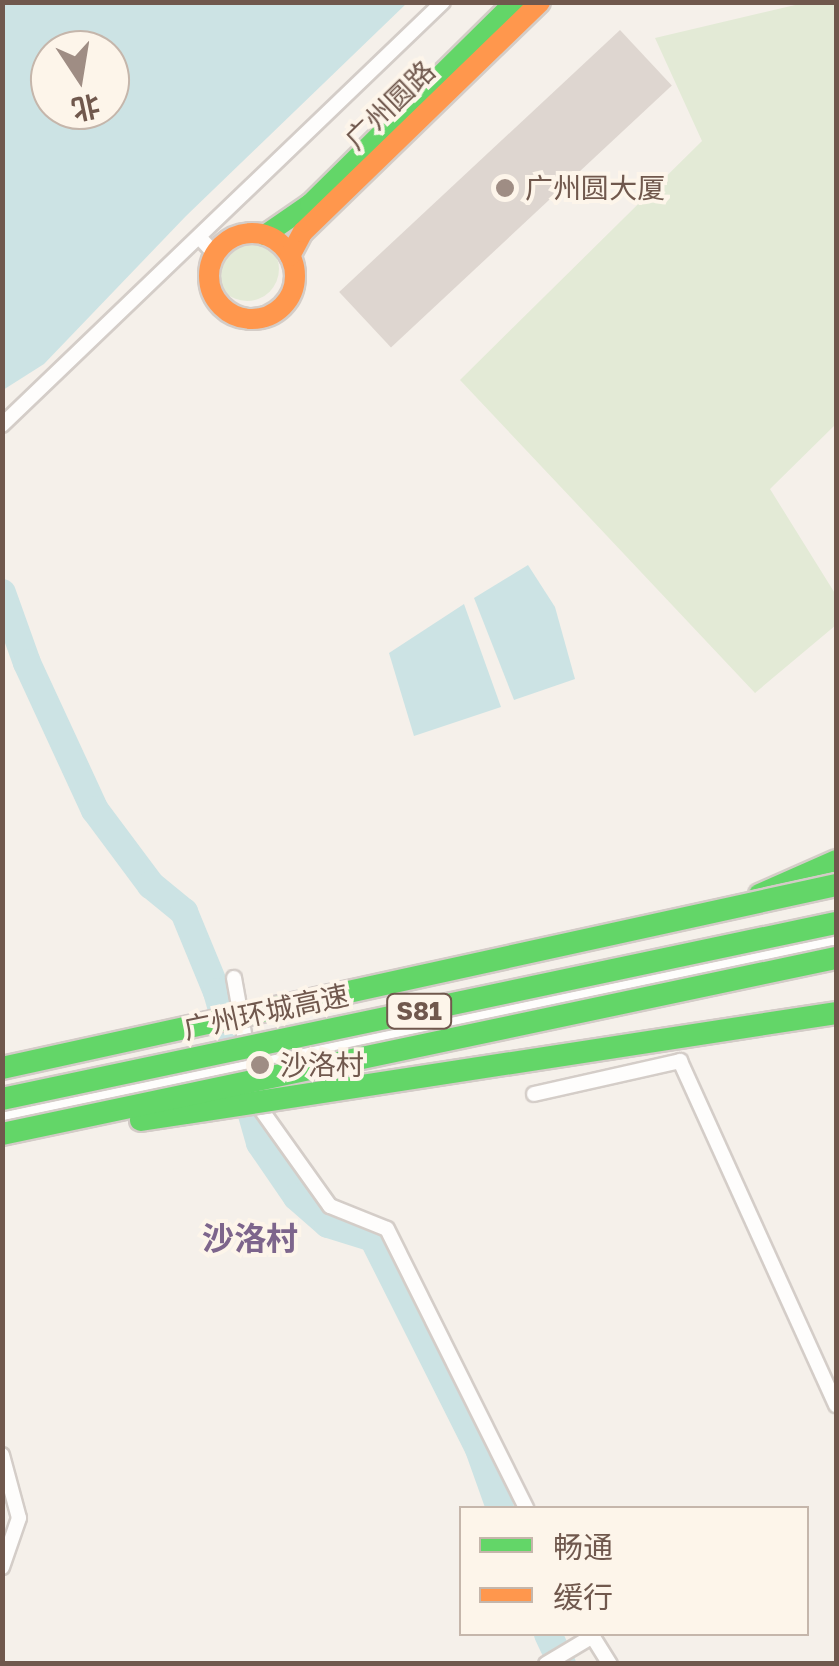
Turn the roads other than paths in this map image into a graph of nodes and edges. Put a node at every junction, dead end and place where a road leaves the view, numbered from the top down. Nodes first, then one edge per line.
1 (443, 2) edge
2 (514, 2) edge
3 (540, 2) edge
4 (265, 235) junction
5 (208, 246) junction
6 (290, 256) junction
7 (2, 425) edge
8 (836, 860) edge
9 (836, 885) edge
10 (836, 923) edge
11 (620, 934) junction
12 (836, 940) edge
13 (836, 958) edge
14 (234, 978) dead end
15 (836, 1014) edge
16 (246, 1067) junction
17 (2, 1068) edge
18 (534, 1094) dead end
19 (2, 1099) edge
20 (2, 1118) edge
21 (2, 1134) edge
22 (2, 1141) edge
23 (836, 1405) edge
24 (2, 1455) edge
25 (525, 1506) edge
26 (2, 1567) edge
27 (590, 1636) edge
28 (593, 1636) edge
29 (546, 1664) edge
30 (610, 1664) edge

1 - 5 street
2 - 4 main road, 广州圆路
3 - 6 main road, 广州圆路
4 - 5 main road
4 - 6 main road
5 - 6 main road
5 - 7 street
8 - 11 main road, bridge
9 - 11 main road, bridge
10 - 19 main road, 广州环城高速 / S81, bridge
11 - 17 main road, bridge
12 - 16 street
13 - 21 main road, S81, bridge
14 - 16 street
15 - 22 main road, bridge
16 - 20 street
16 - 25 street
18 - 23 street
24 - 26 street
27 - 29 street
28 - 30 street

